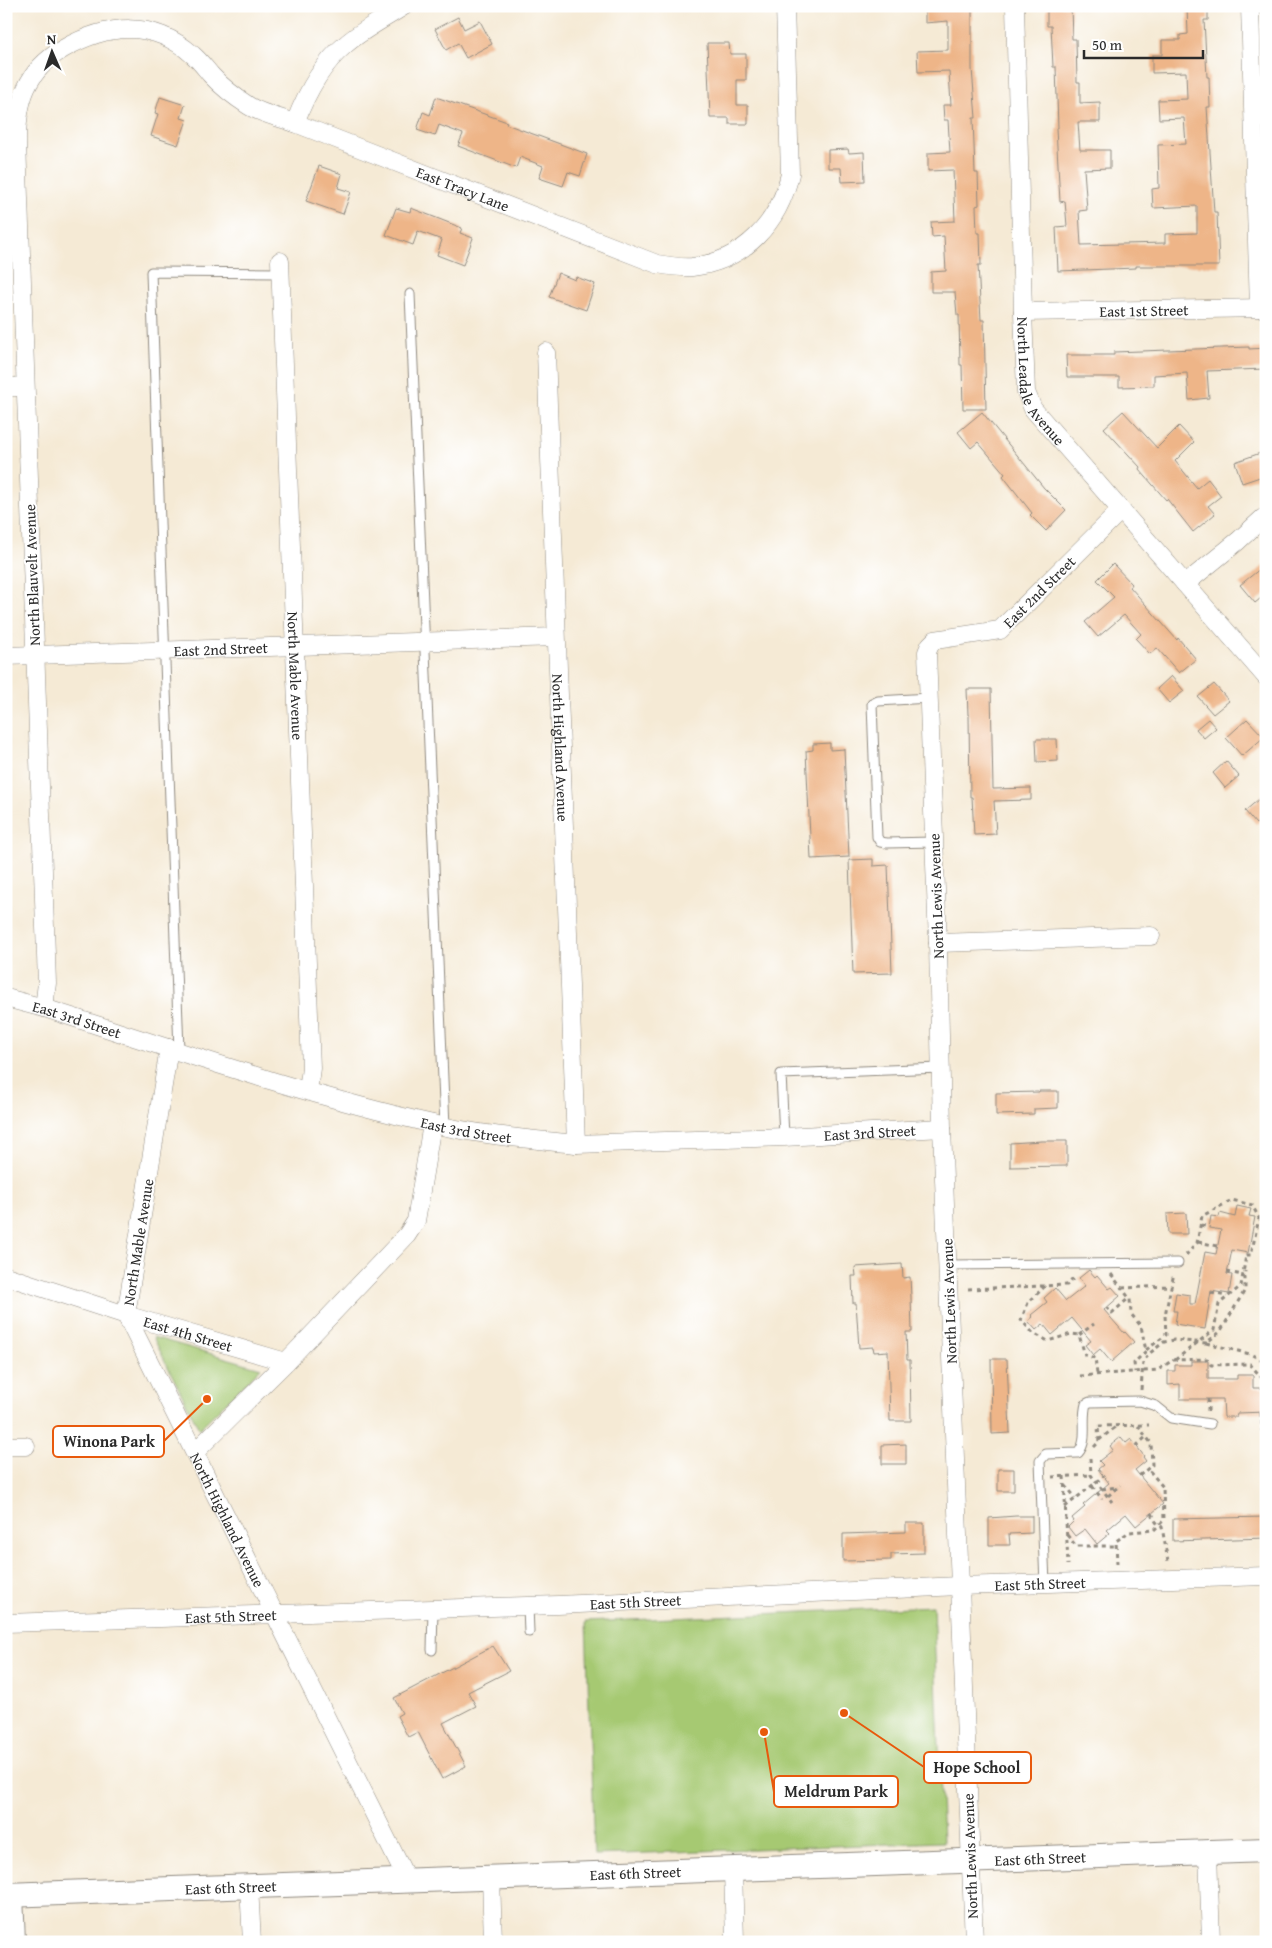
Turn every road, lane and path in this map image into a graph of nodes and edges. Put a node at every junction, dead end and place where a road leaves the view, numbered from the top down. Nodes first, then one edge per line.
1 (404, 6) edge
2 (785, 6) edge
3 (1015, 6) edge
4 (1250, 6) edge
5 (295, 123) junction
6 (16, 142) joint
7 (280, 267) joint
8 (410, 294) dead end
9 (1262, 308) edge
10 (1023, 312) junction
11 (546, 352) dead end
12 (6, 387) edge
13 (25, 387) junction
14 (1121, 510) junction
15 (1266, 518) edge
16 (1185, 584) junction
17 (556, 637) junction
18 (425, 642) junction
19 (296, 646) junction
20 (166, 651) junction
21 (35, 655) junction
22 (6, 656) edge
23 (927, 661) joint
24 (1266, 677) edge
25 (929, 698) junction
26 (934, 842) junction
27 (1151, 936) dead end
28 (938, 943) junction
29 (6, 998) edge
30 (44, 1008) junction
31 (174, 1049) junction
32 (941, 1068) junction
33 (308, 1091) junction
34 (438, 1126) junction
35 (942, 1128) junction
36 (784, 1137) junction
37 (576, 1144) junction
38 (1201, 1225) junction
39 (1209, 1227) dead end
40 (1198, 1242) junction
41 (1218, 1246) dead end
42 (1245, 1260) junction
43 (1177, 1263) junction
44 (1086, 1264) junction
45 (1103, 1264) junction
46 (948, 1265) junction
47 (1228, 1272) dead end
48 (1242, 1275) junction
49 (6, 1276) edge
50 (1045, 1286) junction
51 (1171, 1286) junction
52 (1122, 1288) junction
53 (968, 1289) dead end
54 (1211, 1293) dead end
55 (1220, 1295) junction
56 (1228, 1296) junction
57 (1129, 1298) junction
58 (1219, 1304) junction
59 (1106, 1307) dead end
60 (126, 1315) junction
61 (1094, 1324) dead end
62 (1079, 1335) junction
63 (1197, 1343) junction
64 (1206, 1344) junction
65 (1146, 1351) junction
66 (1175, 1360) junction
67 (286, 1362) junction
68 (1266, 1362) edge
69 (1135, 1372) junction
70 (1142, 1372) junction
71 (1097, 1374) junction
72 (1080, 1376) dead end
73 (1266, 1383) edge
74 (1140, 1401) junction
75 (1261, 1412) dead end
76 (1210, 1424) dead end
77 (1150, 1425) dead end
78 (1118, 1426) junction
79 (1138, 1426) junction
80 (1266, 1431) edge
81 (1146, 1437) junction
82 (1099, 1440) junction
83 (6, 1446) edge
84 (26, 1446) dead end
85 (1136, 1446) dead end
86 (195, 1452) junction
87 (1148, 1469) junction
88 (1091, 1475) junction
89 (1064, 1476) junction
90 (1104, 1476) dead end
91 (1139, 1476) dead end
92 (1041, 1478) junction
93 (1096, 1482) junction
94 (1064, 1484) junction
95 (1092, 1486) junction
96 (1102, 1489) junction
97 (1108, 1496) junction
98 (1076, 1498) junction
99 (1102, 1499) dead end
100 (1112, 1502) dead end
101 (1065, 1507) junction
102 (1152, 1513) dead end
103 (1159, 1525) junction
104 (1067, 1534) junction
105 (1116, 1546) junction
106 (1168, 1561) dead end
107 (1117, 1564) dead end
108 (1068, 1566) dead end
109 (1266, 1576) edge
110 (1045, 1584) junction
111 (959, 1586) junction
112 (528, 1606) junction
113 (433, 1609) junction
114 (274, 1614) junction
115 (6, 1623) edge
116 (529, 1632) dead end
117 (432, 1650) dead end
118 (1266, 1850) edge
119 (1208, 1852) junction
120 (971, 1860) junction
121 (732, 1869) junction
122 (491, 1877) junction
123 (407, 1880) junction
124 (249, 1886) junction
125 (8, 1895) edge
126 (13, 1942) edge
127 (252, 1942) edge
128 (493, 1942) edge
129 (735, 1942) edge
130 (974, 1942) edge
131 (1211, 1942) edge

1 - 5 street
2 - 5 street, East Tracy Lane
3 - 10 street, North Leadale Avenue
4 - 9 street
5 - 6 street, East Tracy Lane
6 - 13 street, North Blauvelt Avenue
7 - 19 street, North Mable Avenue
7 - 20 lane
8 - 18 lane
9 - 10 street, East 1st Street
10 - 14 street, North Leadale Avenue
11 - 17 street, North Highland Avenue
12 - 13 street
13 - 21 street, North Blauvelt Avenue
14 - 16 street, North Leadale Avenue
14 - 23 street, East 2nd Street
15 - 16 street
16 - 24 street, North Leadale Avenue
17 - 18 street, East 2nd Street
17 - 37 street, North Highland Avenue
18 - 19 street, East 2nd Street
18 - 34 lane
19 - 20 street, East 2nd Street
19 - 33 street, North Mable Avenue
20 - 21 street, East 2nd Street
20 - 31 lane
21 - 22 street, East 2nd Street
21 - 30 street, North Blauvelt Avenue
23 - 25 street, North Lewis Avenue
25 - 26 street, North Lewis Avenue
25 - 26 lane
26 - 28 street, North Lewis Avenue
27 - 28 street
28 - 32 street, North Lewis Avenue
29 - 30 street, East 3rd Street
30 - 31 street, East 3rd Street
31 - 33 street, East 3rd Street
31 - 60 street, North Mable Avenue
32 - 35 street, North Lewis Avenue
32 - 36 lane
33 - 34 street, East 3rd Street
34 - 37 street, East 3rd Street
34 - 67 street, North Highland Avenue
35 - 36 street, East 3rd Street
35 - 46 street, North Lewis Avenue
36 - 37 street, East 3rd Street
38 - 39 path
38 - 40 path
38 - 42 path
40 - 41 path
40 - 43 path
42 - 48 path
42 - 64 path
43 - 45 lane
43 - 51 path
44 - 45 lane
44 - 46 lane
44 - 50 path
45 - 52 path
46 - 111 street, North Lewis Avenue
47 - 48 path
48 - 56 path
49 - 60 street, East 4th Street
50 - 53 path
50 - 62 path
51 - 52 path
51 - 65 path
52 - 57 path
54 - 55 path
55 - 56 path
55 - 58 path
56 - 58 path
57 - 59 path
57 - 65 path
58 - 63 path
60 - 67 street, East 4th Street
60 - 86 street, North Mable Avenue
61 - 62 path
62 - 71 path
63 - 64 path
63 - 66 path
63 - 70 path
64 - 68 path
65 - 69 path
66 - 70 path
66 - 73 path
67 - 86 street, North Highland Avenue
69 - 70 path
69 - 71 path
70 - 74 path
71 - 72 path
74 - 76 lane
74 - 92 lane
75 - 80 path
77 - 79 path
78 - 79 path
78 - 82 path
78 - 82 path
79 - 81 path
81 - 85 path
81 - 87 path
82 - 88 path
83 - 84 street
86 - 114 street, North Highland Avenue
87 - 91 path
87 - 103 path
88 - 89 path
88 - 93 path
89 - 92 path
89 - 94 path
90 - 93 path
92 - 110 lane
93 - 95 path
93 - 96 path
94 - 98 path
94 - 101 path
95 - 98 path
95 - 99 path
96 - 97 path
96 - 97 path
97 - 100 path
98 - 101 path
101 - 104 path
102 - 103 path
103 - 105 path
103 - 106 path
104 - 105 path
104 - 108 path
105 - 107 path
109 - 110 street, East 5th Street
110 - 111 street, East 5th Street
111 - 112 street, East 5th Street
111 - 120 street, North Lewis Avenue
112 - 113 street, East 5th Street
112 - 116 lane
113 - 114 street, East 5th Street
113 - 117 lane
114 - 115 street, East 5th Street
114 - 123 street, North Highland Avenue
118 - 119 main road, East 6th Street
119 - 120 main road, East 6th Street
119 - 131 street
120 - 121 main road, East 6th Street
120 - 130 street, North Lewis Avenue
121 - 122 main road, East 6th Street
121 - 129 street
122 - 123 main road, East 6th Street
122 - 128 street
123 - 124 main road, East 6th Street
124 - 125 main road, East 6th Street
124 - 127 street
125 - 126 main road

